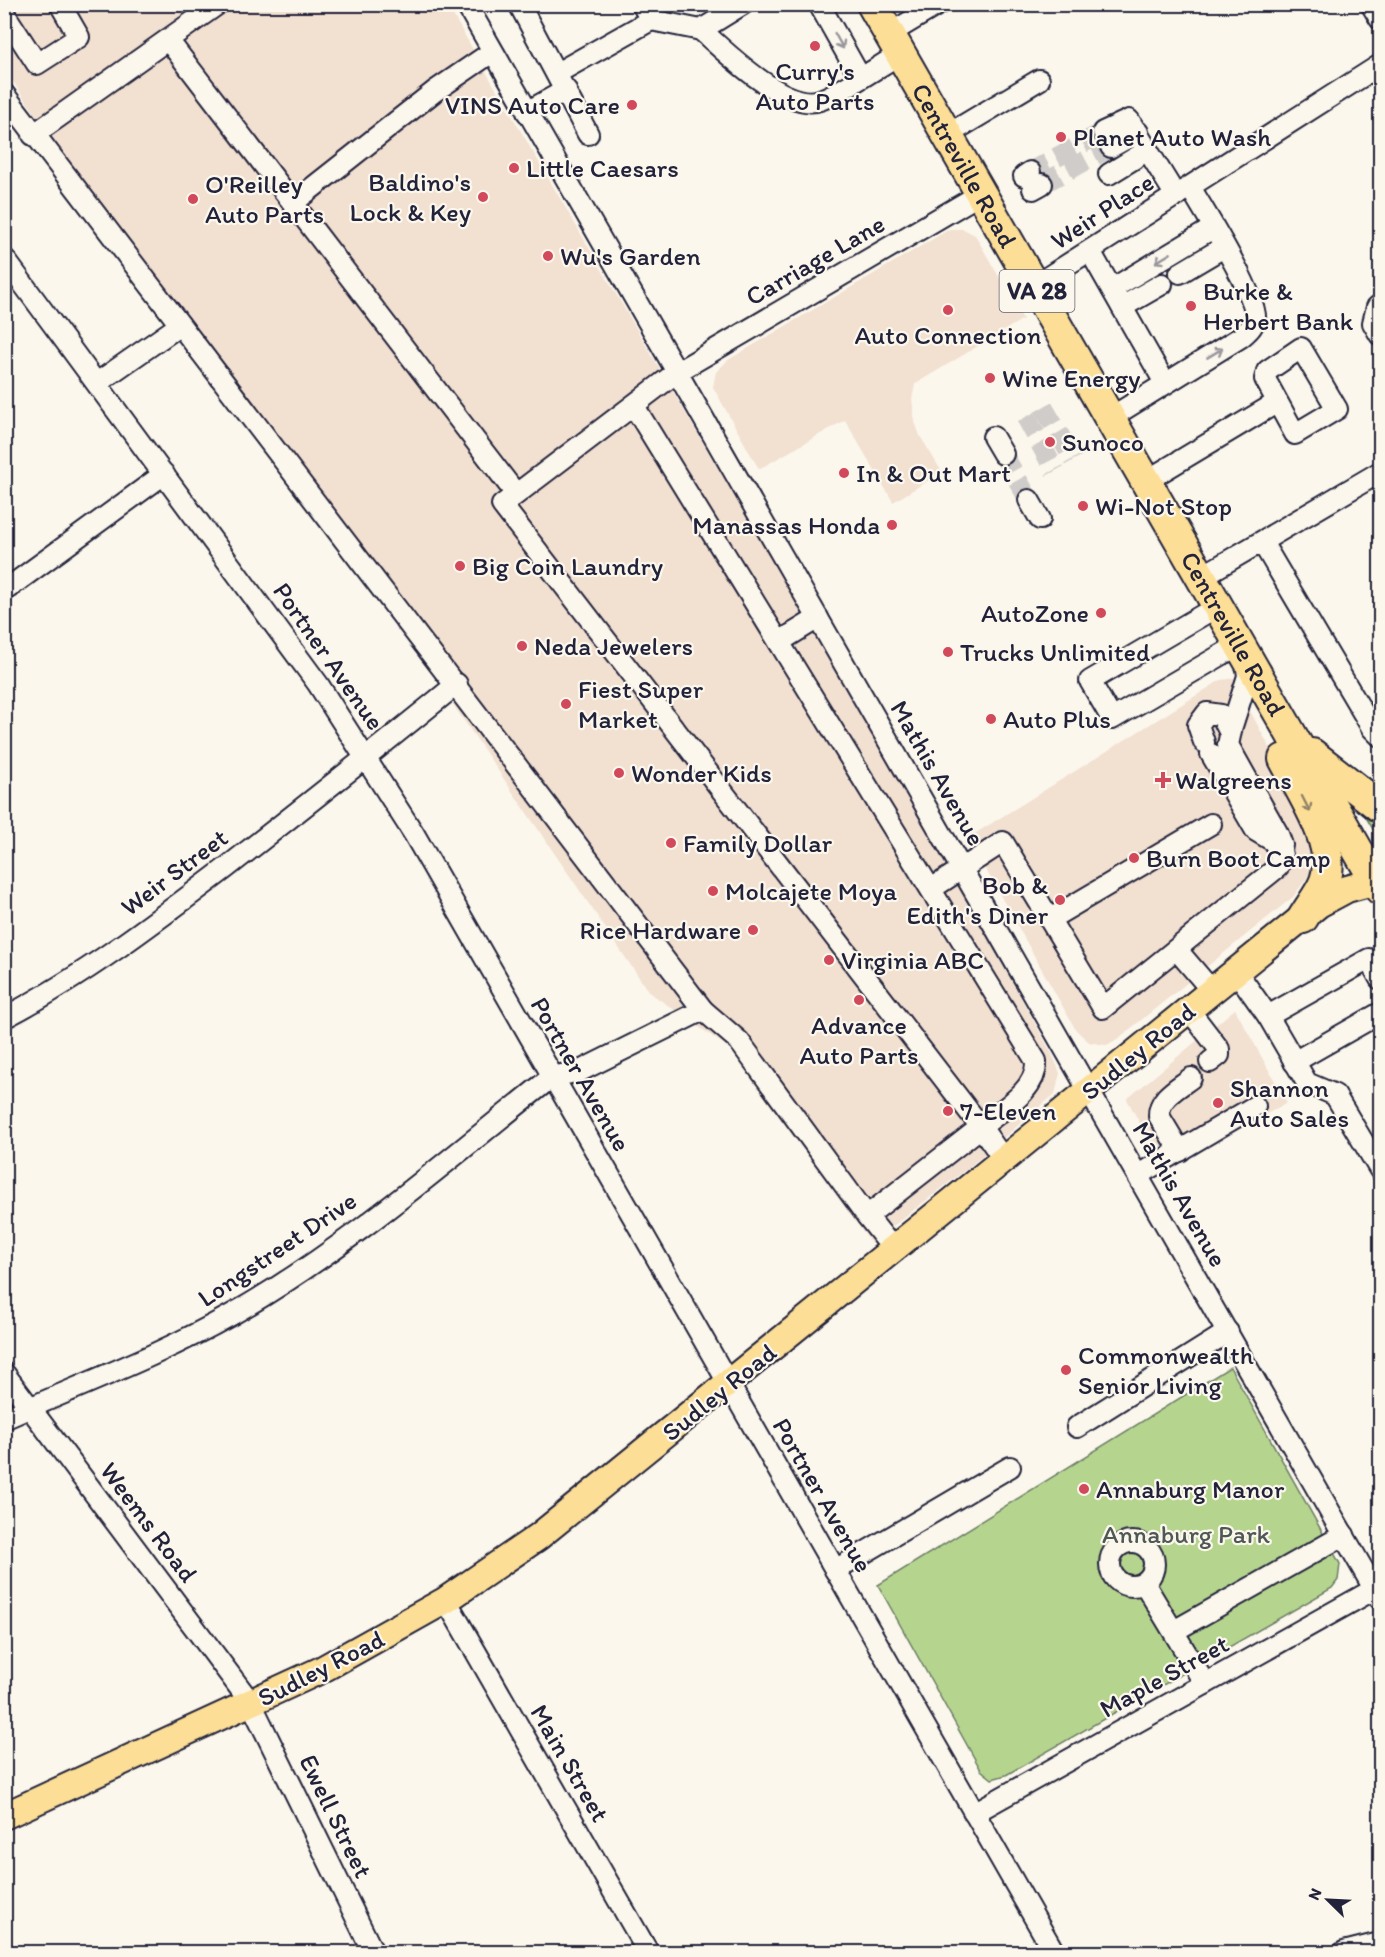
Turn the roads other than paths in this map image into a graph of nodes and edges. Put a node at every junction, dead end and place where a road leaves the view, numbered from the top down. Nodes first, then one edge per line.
1 (60, 4) edge
2 (218, 4) edge
3 (466, 4) edge
4 (519, 4) edge
5 (743, 4) edge
6 (819, 4) edge
7 (872, 4) edge
8 (939, 4) edge
9 (646, 12) edge
10 (4, 13) edge
11 (701, 30) junction
12 (168, 40) junction
13 (894, 44) junction
14 (492, 52) junction
15 (1380, 64) edge
16 (860, 77) junction
17 (1039, 80) dead end
18 (561, 82) junction
19 (4, 94) edge
20 (527, 112) junction
21 (588, 134) dead end
22 (33, 135) junction
23 (947, 135) junction
24 (1107, 139) tunnel mouth
25 (1148, 150) junction
26 (1109, 174) dead end
27 (1183, 191) junction
28 (980, 194) junction
29 (293, 203) junction
30 (1213, 228) junction
31 (1224, 247) junction
32 (1090, 251) junction
33 (4, 258) edge
34 (1180, 273) dead end
35 (1162, 284) dead end
36 (1034, 286) junction
37 (1112, 289) junction
38 (1380, 305) edge
39 (1122, 307) junction
40 (180, 325) junction
41 (1380, 335) edge
42 (677, 372) junction
43 (97, 383) junction
44 (1165, 383) junction
45 (1276, 403) dead end
46 (634, 406) junction
47 (1110, 418) junction
48 (1380, 472) edge
49 (164, 474) junction
50 (1146, 481) junction
51 (516, 494) junction
52 (1029, 500) tunnel mouth
53 (1040, 519) dead end
54 (1262, 542) junction
55 (1201, 578) junction
56 (4, 591) edge
57 (1218, 606) junction
58 (818, 618) junction
59 (779, 642) junction
60 (1247, 657) junction
61 (457, 684) junction
62 (1378, 729) edge
63 (1293, 737) junction
64 (1230, 742) junction
65 (367, 757) junction
66 (1380, 807) edge
67 (1211, 824) dead end
68 (1282, 855) junction
69 (961, 868) junction
70 (1379, 883) edge
71 (931, 889) junction
72 (1303, 918) junction
73 (1050, 919) junction
74 (1177, 950) junction
75 (1236, 972) junction
76 (1380, 979) edge
77 (1212, 992) junction
78 (703, 1010) junction
79 (1189, 1010) junction
80 (1380, 1013) edge
81 (1268, 1016) junction
82 (4, 1018) edge
83 (1210, 1062) dead end
84 (1294, 1062) junction
85 (552, 1077) junction
86 (1191, 1077) dead end
87 (1089, 1091) junction
88 (1255, 1106) dead end
89 (981, 1127) junction
90 (1180, 1151) junction
91 (1004, 1160) junction
92 (1380, 1170) edge
93 (1138, 1175) junction
94 (867, 1216) junction
95 (894, 1250) junction
96 (1228, 1332) junction
97 (4, 1373) edge
98 (728, 1384) junction
99 (30, 1408) junction
100 (4, 1419) edge
101 (1077, 1427) dead end
102 (1010, 1467) dead end
103 (1344, 1535) junction
104 (835, 1570) junction
105 (1144, 1583) dead end
106 (1379, 1591) edge
107 (446, 1600) junction
108 (1174, 1631) junction
109 (1205, 1684) junction
110 (251, 1703) junction
111 (975, 1813) junction
112 (4, 1816) edge
113 (1380, 1943) edge
114 (373, 1953) edge
115 (648, 1953) edge
116 (1054, 1953) edge
117 (1344, 1953) edge

1 - 10 street
2 - 12 street
3 - 14 street, Mathis Avenue
4 - 18 street
5 - 11 street
6 -> 16 street
7 - 13 highway, Centreville Road / VA 28
8 - 13 street
9 - 11 street
9 - 18 street
11 - 16 street
12 - 22 street
12 - 29 street
13 - 16 street
13 - 23 highway, Centreville Road / VA 28
14 - 20 street, Mathis Avenue
14 - 29 street
15 - 27 street, Weir Place
17 - 23 street
18 - 20 street
18 - 21 street
19 - 22 street
20 - 42 street, Mathis Avenue
22 - 40 street
23 - 28 highway, Centreville Road / VA 28
24 - 25 street
25 - 26 street
25 - 27 street
27 - 30 street
27 - 32 street, Weir Place
28 - 36 highway, Centreville Road / VA 28
28 - 42 street, Carriage Lane
29 - 51 street
30 - 31 street
30 -> 37 street
31 - 34 street
44 -> 31 street
32 - 36 street, Weir Place
32 - 37 street
33 - 43 street, Portner Avenue
35 - 39 street
36 - 47 highway, Centreville Road / VA 28
37 - 39 street
38 - 41 street
39 - 44 street
40 - 43 street
40 - 61 street
42 - 46 street, Carriage Lane
42 - 58 street, Mathis Avenue
43 - 49 street, Portner Avenue
44 - 47 street
45 - 50 street
46 - 51 street, Carriage Lane
46 - 59 street
47 - 50 highway, Centreville Road / VA 28
48 - 54 street
49 - 56 street
49 - 65 street, Portner Avenue
50 - 55 highway, Centreville Road / VA 28
51 - 89 street
52 - 53 street
54 - 55 street
54 - 62 street
55 - 57 highway, Centreville Road / VA 28
57 - 60 highway, Centreville Road / VA 28
57 - 60 street
58 - 59 street
58 - 69 street, Mathis Avenue
59 - 71 street
60 - 63 highway, Centreville Road / VA 28
60 - 64 street
60 -> 72 highway
61 - 65 street, Weir Street
61 - 78 street
63 - 66 highway
63 - 70 highway, Centreville Road / VA 28
64 - 68 street
64 - 68 street
65 - 82 street, Weir Street
65 - 85 street, Portner Avenue
67 - 73 street
68 - 74 street
69 - 71 street
69 - 73 street
69 - 87 street, Mathis Avenue
70 - 72 main road, Sudley Road
71 - 89 street
72 - 75 main road, Sudley Road
73 - 74 street
74 - 77 street
75 - 77 main road, Sudley Road
75 - 81 street
76 - 81 street
77 - 79 main road, Sudley Road
78 - 85 street
78 - 94 street
79 - 83 street
79 - 87 main road, Sudley Road
80 - 84 street
81 - 84 street
84 - 92 street
85 - 98 street, Portner Avenue
85 - 99 street, Longstreet Drive
86 - 90 street
87 - 91 main road, Sudley Road
87 - 93 street, Mathis Avenue
88 - 90 street
89 - 91 street
89 - 94 street
90 - 93 street
91 - 95 main road, Sudley Road
93 - 96 street, Mathis Avenue
94 - 95 street
95 - 98 main road, Sudley Road
96 - 101 street
96 - 103 street, Mathis Avenue
97 - 99 street, Weems Road
98 - 104 street, Portner Avenue
98 - 107 main road, Sudley Road
99 - 100 street, Longstreet Drive
99 - 110 street, Weems Road
102 - 104 street
103 - 106 street, Mathis Avenue
103 - 108 street
104 - 111 street, Portner Avenue
105 - 108 street
106 - 109 street, Maple Street
107 - 110 main road, Sudley Road
107 - 115 street, Main Street
108 - 109 street
109 - 111 street, Maple Street
110 - 112 main road, Sudley Road
110 - 114 street, Ewell Street
111 - 116 street, Portner Avenue
113 - 117 street

